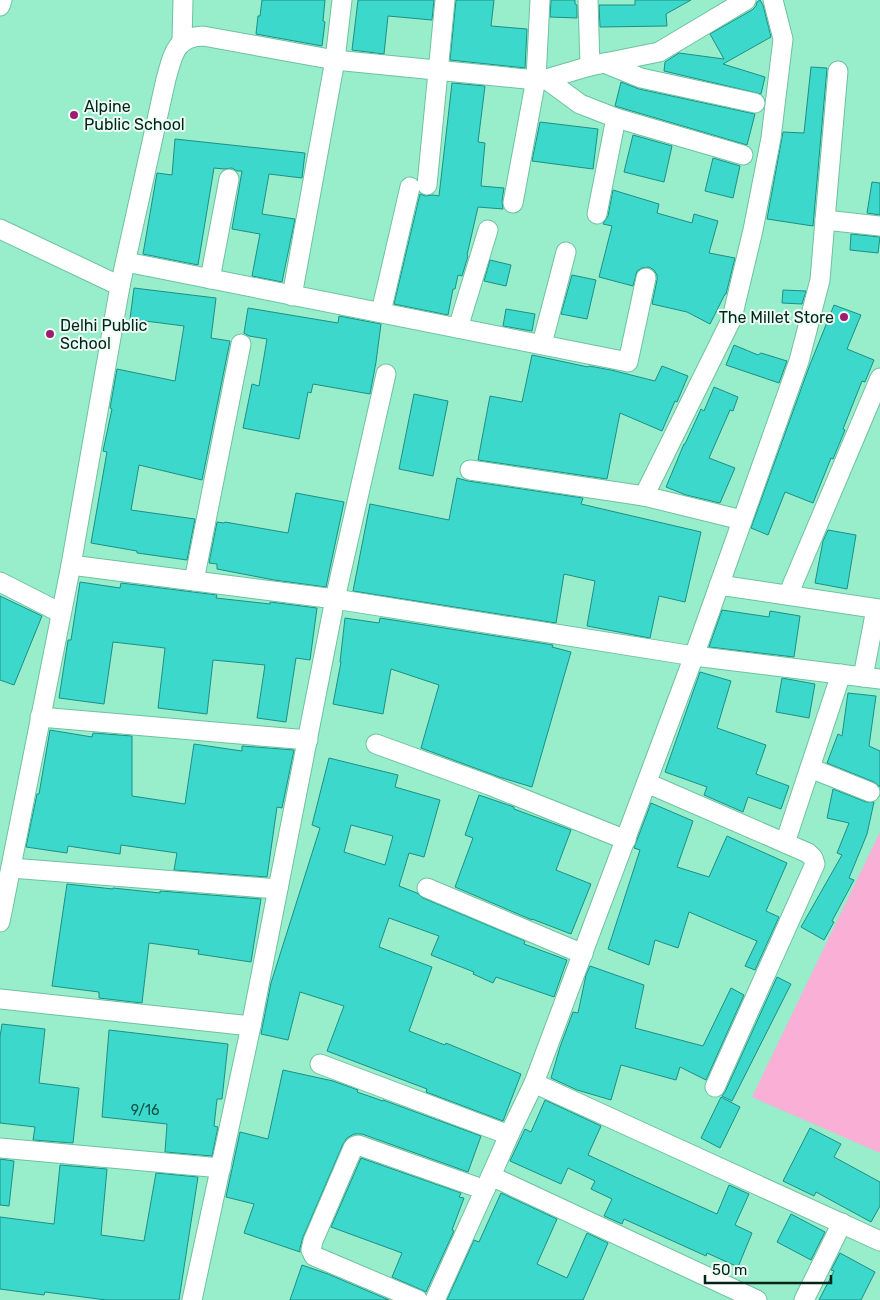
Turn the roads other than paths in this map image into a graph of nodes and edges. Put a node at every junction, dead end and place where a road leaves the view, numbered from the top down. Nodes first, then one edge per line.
1 (2, 0) edge
2 (183, 0) edge
3 (342, 0) edge
4 (445, 0) edge
5 (540, 0) edge
6 (588, 0) edge
7 (746, 0) edge
8 (773, 0) edge
9 (0, 6) edge
10 (182, 41) junction
11 (335, 60) junction
12 (597, 64) junction
13 (438, 70) junction
14 (838, 71) dead end
15 (541, 79) junction
16 (755, 103) dead end
17 (616, 118) junction
18 (742, 156) dead end
19 (229, 179) dead end
20 (513, 203) dead end
21 (597, 214) dead end
22 (825, 220) junction
23 (880, 226) edge
24 (0, 229) edge
25 (488, 230) dead end
26 (566, 252) dead end
27 (126, 262) junction
28 (646, 278) dead end
29 (210, 279) junction
30 (120, 286) junction
31 (292, 296) junction
32 (381, 312) junction
33 (458, 328) junction
34 (241, 344) dead end
35 (542, 344) junction
36 (386, 374) dead end
37 (880, 378) edge
38 (470, 470) dead end
39 (644, 496) junction
40 (742, 520) junction
41 (71, 565) junction
42 (194, 581) junction
43 (0, 582) edge
44 (719, 584) junction
45 (788, 595) junction
46 (335, 599) junction
47 (878, 609) edge
48 (61, 613) junction
49 (694, 656) junction
50 (841, 674) junction
51 (871, 678) edge
52 (40, 717) junction
53 (308, 740) junction
54 (376, 744) dead end
55 (810, 768) junction
56 (647, 783) junction
57 (870, 792) dead end
58 (626, 840) junction
59 (785, 843) junction
60 (10, 868) junction
61 (427, 888) dead end
62 (278, 889) junction
63 (0, 922) edge
64 (583, 954) junction
65 (0, 999) edge
66 (252, 1026) junction
67 (320, 1064) dead end
68 (534, 1083) junction
69 (715, 1087) dead end
70 (508, 1135) junction
71 (0, 1148) edge
72 (221, 1168) junction
73 (488, 1183) junction
74 (842, 1223) junction
75 (880, 1241) edge
76 (192, 1300) edge
77 (418, 1300) edge
78 (434, 1300) edge
79 (757, 1300) edge
80 (804, 1300) edge

1 - 9 street
2 - 10 street
3 - 11 street
4 - 13 street
5 - 15 street
6 - 12 street
7 - 12 street
8 - 39 street
10 - 11 street
10 - 27 street
11 - 13 street
11 - 31 street
12 - 15 street
12 - 16 street
13 - 15 street
13 - 32 street
14 - 22 street
15 - 17 street
15 - 20 street
17 - 18 street
17 - 21 street
19 - 29 street
22 - 23 street
22 - 40 street
24 - 30 street
25 - 33 street
26 - 35 street
27 - 29 street
27 - 30 street
28 - 35 street
29 - 31 street
30 - 41 street
31 - 32 street
32 - 33 street
33 - 35 street
34 - 42 street
36 - 46 street
37 - 45 street
38 - 39 street
39 - 40 street
40 - 44 street
41 - 42 street
41 - 48 street
42 - 46 street
43 - 48 street
44 - 45 street
44 - 49 street
45 - 47 street
46 - 49 street
46 - 53 street
47 - 51 street
48 - 52 street
49 - 50 street
49 - 56 street
50 - 51 street
50 - 55 street
52 - 53 street
52 - 60 street
53 - 62 street
54 - 58 street
55 - 57 street
55 - 59 street
56 - 58 street
56 - 59 street
58 - 64 street
59 - 69 street
60 - 62 street
60 - 63 street
61 - 64 street
62 - 66 street
64 - 68 street
65 - 66 street
66 - 72 street
67 - 70 street
68 - 70 street
68 - 74 street
70 - 73 street
71 - 72 street
72 - 76 street
73 - 77 street
73 - 78 street
73 - 79 street
74 - 75 street
74 - 80 street

